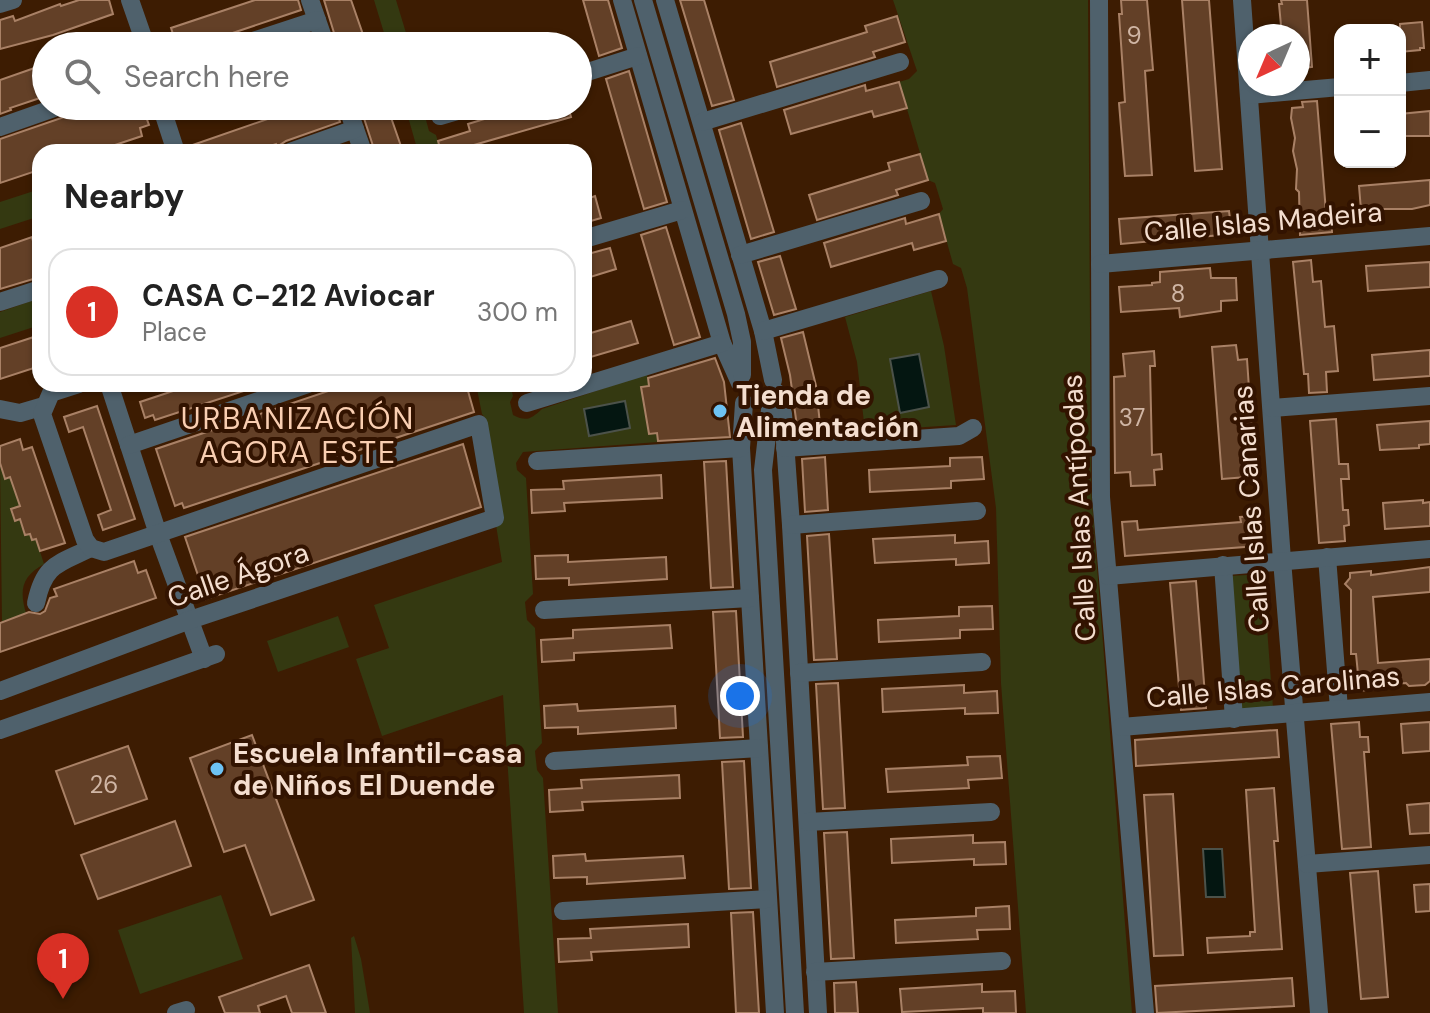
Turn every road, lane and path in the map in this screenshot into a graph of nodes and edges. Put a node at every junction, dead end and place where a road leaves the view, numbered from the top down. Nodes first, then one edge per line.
1 (13, 0) edge
2 (130, 0) edge
3 (310, 0) edge
4 (622, 0) edge
5 (643, 0) edge
6 (665, 0) edge
7 (1099, 0) edge
8 (1242, 0) edge
9 (0, 4) edge
10 (317, 20) junction
11 (1244, 24) edge
12 (141, 32) edge
13 (281, 32) edge
14 (321, 32) edge
15 (653, 37) junction
16 (679, 48) junction
17 (638, 56) junction
18 (900, 62) dead end
19 (592, 71) edge
20 (1430, 80) edge
21 (1406, 82) edge
22 (1334, 88) edge
23 (1310, 90) edge
24 (1249, 96) edge
25 (32, 116) edge
26 (166, 120) edge
27 (352, 120) edge
28 (702, 122) junction
29 (0, 127) edge
30 (355, 129) junction
31 (660, 129) junction
32 (173, 144) edge
33 (313, 144) edge
34 (360, 144) edge
35 (686, 147) junction
36 (721, 187) junction
37 (921, 201) dead end
38 (682, 210) junction
39 (704, 211) junction
40 (1430, 236) edge
41 (592, 237) edge
42 (1260, 250) junction
43 (716, 254) junction
44 (740, 255) junction
45 (1100, 264) junction
46 (703, 278) junction
47 (939, 279) dead end
48 (32, 292) edge
49 (0, 302) edge
50 (736, 314) junction
51 (763, 331) junction
52 (722, 343) junction
53 (741, 380) junction
54 (592, 383) edge
55 (772, 386) junction
56 (54, 392) edge
57 (112, 392) edge
58 (285, 392) edge
59 (563, 392) edge
60 (1430, 396) edge
61 (527, 403) dead end
62 (746, 404) junction
63 (44, 406) junction
64 (1272, 408) junction
65 (0, 409) edge
66 (973, 428) dead end
67 (129, 445) junction
68 (741, 448) junction
69 (785, 448) junction
70 (537, 461) dead end
71 (763, 462) junction
72 (977, 511) dead end
73 (746, 518) junction
74 (791, 525) junction
75 (158, 534) junction
76 (766, 537) junction
77 (91, 548) junction
78 (1430, 549) edge
79 (1327, 557) junction
80 (1282, 560) junction
81 (1223, 565) junction
82 (1108, 576) junction
83 (793, 582) junction
84 (750, 598) junction
85 (36, 603) dead end
86 (770, 603) junction
87 (544, 610) dead end
88 (190, 620) junction
89 (773, 652) junction
90 (982, 662) dead end
91 (799, 673) junction
92 (755, 675) junction
93 (0, 691) edge
94 (1430, 702) edge
95 (1339, 709) junction
96 (1296, 713) junction
97 (1234, 719) junction
98 (779, 725) junction
99 (1121, 727) junction
100 (0, 730) edge
101 (759, 748) junction
102 (805, 757) junction
103 (554, 761) dead end
104 (764, 809) junction
105 (991, 812) dead end
106 (808, 822) junction
107 (785, 832) junction
108 (1430, 855) edge
109 (1307, 864) junction
110 (811, 886) junction
111 (767, 899) junction
112 (789, 904) junction
113 (563, 911) dead end
114 (792, 959) junction
115 (1002, 961) dead end
116 (815, 972) junction
117 (773, 980) junction
118 (775, 1013) edge
119 (795, 1013) edge
120 (818, 1013) edge
121 (1145, 1013) edge
122 (1319, 1013) edge

1 - 9 street
2 - 12 street
3 - 10 street
4 - 17 street
5 - 15 street
6 - 16 street
7 - 45 street, Calle Islas Antípodas
8 - 11 street, Calle Islas Canarias
10 - 13 street
10 - 14 street
15 - 16 street
15 - 35 street
16 - 28 street
17 - 19 street
17 - 31 street
18 - 28 street
20 - 21 street
22 - 23 street
24 - 42 street, Calle Islas Canarias
25 - 29 street
26 - 32 street
27 - 30 street
28 - 36 street
30 - 33 street
30 - 34 street
31 - 35 street
31 - 38 street
35 - 39 street
36 - 39 street
36 - 44 street
37 - 44 street
38 - 41 street
38 - 46 street
39 - 43 street
40 - 42 street, Calle Islas Madeira
42 - 45 street, Calle Islas Madeira
42 - 64 street, Calle Islas Canarias
43 - 46 street
43 - 50 street
44 - 51 street
45 - 82 street, Calle Islas Antípodas
46 - 52 street
47 - 51 street
48 - 49 street
50 - 53 street
50 - 55 street
51 - 55 street
52 - 53 street
52 - 54 street
53 - 55 street
53 - 62 street
55 - 62 street
55 - 69 street
55 - 71 street
56 - 63 street
57 - 67 street
58 - 67 street
59 - 61 street
60 - 64 street
62 - 68 street
62 - 71 street
63 - 65 street
63 - 77 street
64 - 80 street, Calle Islas Canarias
66 - 69 street
67 - 75 street
68 - 70 street
68 - 73 street
69 - 74 street
71 - 76 street
72 - 74 street
73 - 76 street
73 - 84 street
74 - 83 street
75 - 77 street
75 - 88 street
75 - 88 street, Calle Ágora
76 - 86 street
77 - 85 street
78 - 79 street
79 - 80 street
79 - 95 street
80 - 81 street
80 - 96 street, Calle Islas Canarias
81 - 82 street
81 - 97 street
82 - 99 street, Calle Islas Antípodas
83 - 86 street
83 - 91 street
84 - 87 street
84 - 92 street
86 - 89 street
88 - 93 street, Calle Ágora
88 - 100 street
89 - 92 street
89 - 98 street
90 - 91 street
91 - 102 street
92 - 101 street
94 - 95 street, Calle Islas Carolinas
95 - 96 street, Calle Islas Carolinas
96 - 97 street, Calle Islas Carolinas
96 - 109 street, Calle Islas Canarias
97 - 99 street, Calle Islas Carolinas
98 - 102 street
98 - 107 street
99 - 121 street, Calle Islas Antípodas
101 - 103 street
101 - 104 street
102 - 106 street
104 - 107 street
104 - 111 street
105 - 106 street
106 - 110 street
107 - 112 street
108 - 109 street
109 - 122 street, Calle Islas Canarias
110 - 112 street
110 - 116 street
111 - 113 street
111 - 117 street
112 - 114 street
114 - 117 street
114 - 119 street
115 - 116 street
116 - 120 street
117 - 118 street

